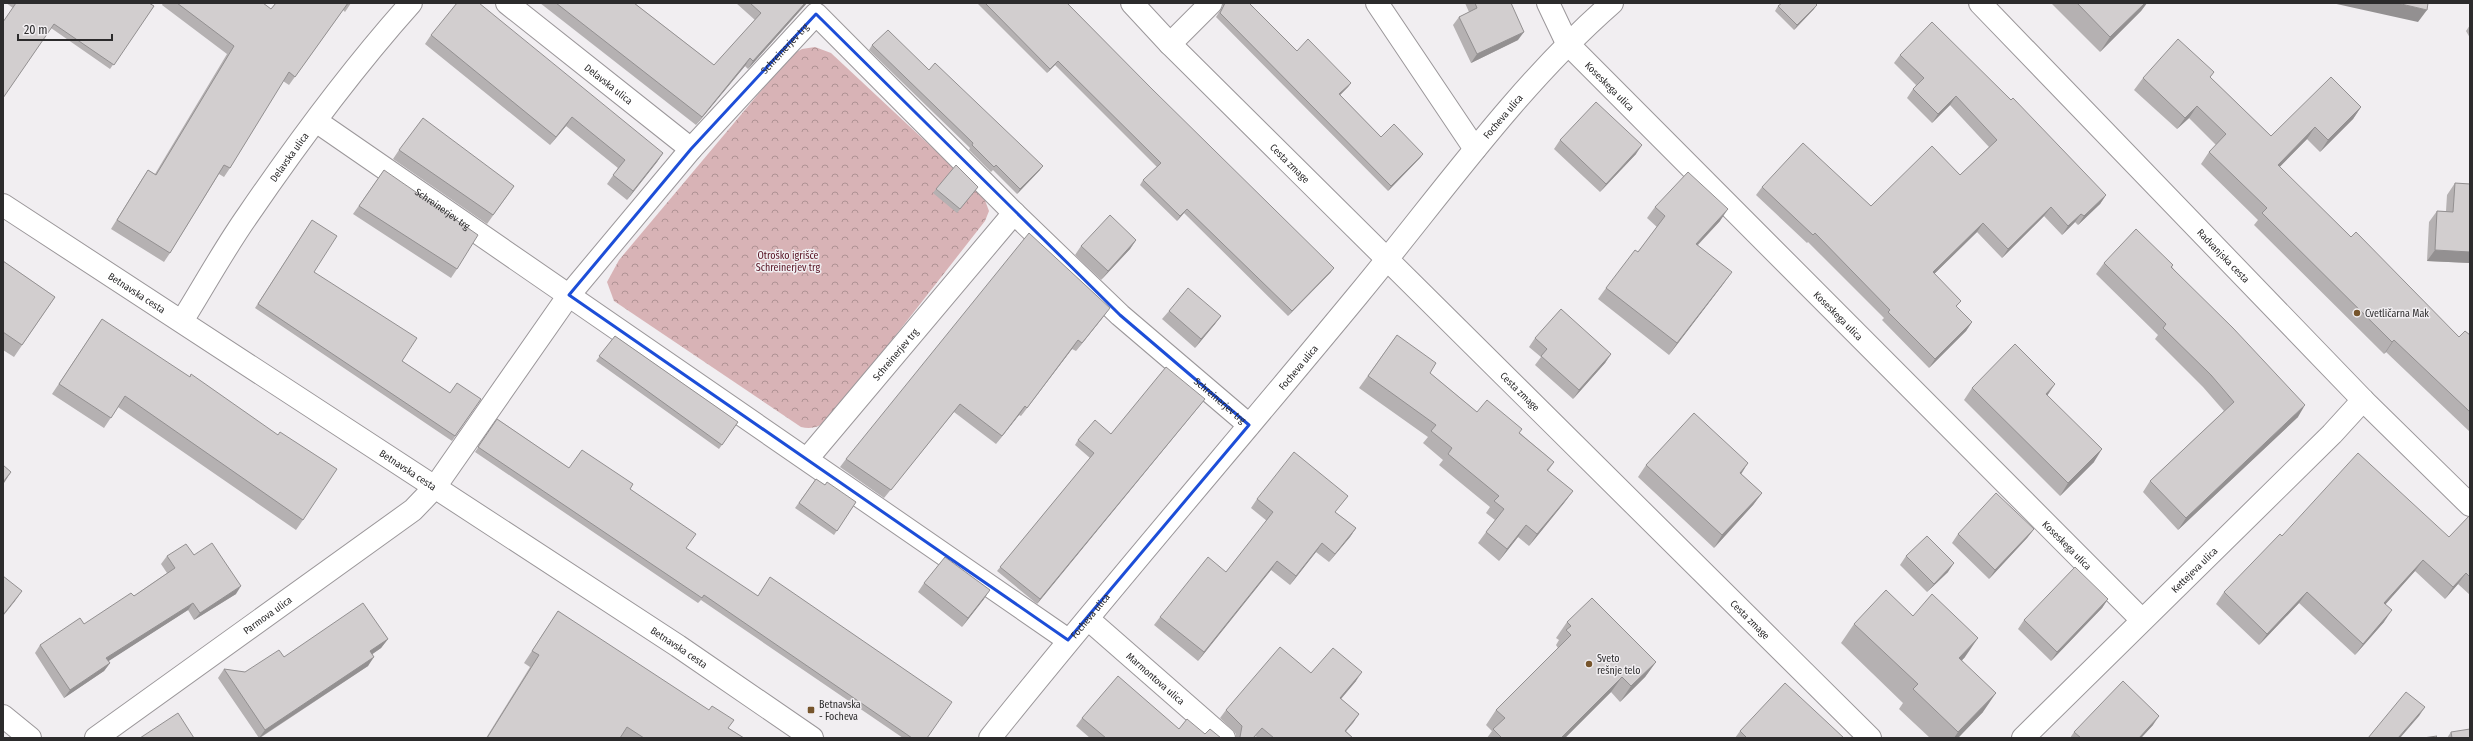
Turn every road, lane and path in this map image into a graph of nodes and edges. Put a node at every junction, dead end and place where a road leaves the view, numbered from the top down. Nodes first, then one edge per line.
1 (411, 3) edge
2 (508, 3) edge
3 (1132, 3) edge
4 (1211, 3) edge
5 (1377, 3) edge
6 (1548, 3) edge
7 (1612, 3) edge
8 (1980, 3) edge
9 (1567, 43) junction
10 (1170, 44) junction
11 (316, 121) junction
12 (690, 149) junction
13 (1475, 149) junction
14 (3, 204) edge
15 (1014, 213) junction
16 (1388, 258) junction
17 (569, 296) junction
18 (182, 321) junction
19 (2363, 400) junction
20 (1249, 425) junction
21 (807, 459) junction
22 (435, 487) junction
23 (2470, 505) edge
24 (1088, 619) junction
25 (2142, 620) junction
26 (1068, 640) junction
27 (3, 716) edge
28 (30, 738) edge
29 (96, 738) edge
30 (812, 738) edge
31 (990, 738) edge
32 (1224, 738) edge
33 (1870, 738) edge
34 (2023, 738) edge

1 - 11 street, Delavska ulica
2 - 12 street, Delavska ulica
3 - 10 street, Cesta zmage
4 - 10 street
5 - 13 street
6 - 9 street, Koseskega ulica
7 - 9 street, Focheva ulica
8 - 19 street, Radvanjska cesta
9 - 13 street, Focheva ulica
9 - 25 street, Koseskega ulica
10 - 16 street, Cesta zmage
11 - 17 street, Schreinerjev trg
11 - 18 street, Delavska ulica
12 - 15 street, Schreinerjev trg
12 - 17 street, Schreinerjev trg
13 - 16 street, Focheva ulica
14 - 18 street, Betnavska cesta
15 - 20 street, Schreinerjev trg
15 - 21 street, Schreinerjev trg
16 - 20 street, Focheva ulica
16 - 33 street, Cesta zmage
17 - 21 street, Schreinerjev trg
17 - 22 street, Schreinerjev trg
18 - 22 street, Betnavska cesta
19 - 23 street, Radvanjska cesta
19 - 25 street, Kettejeva ulica
20 - 24 street, Focheva ulica
21 - 26 street, Schreinerjev trg
22 - 29 street, Parmova ulica
22 - 30 street, Betnavska cesta
24 - 26 street, Focheva ulica
24 - 32 street, Marmontova ulica
25 - 34 street, Kettejeva ulica
26 - 31 street, Focheva ulica
27 - 28 street

